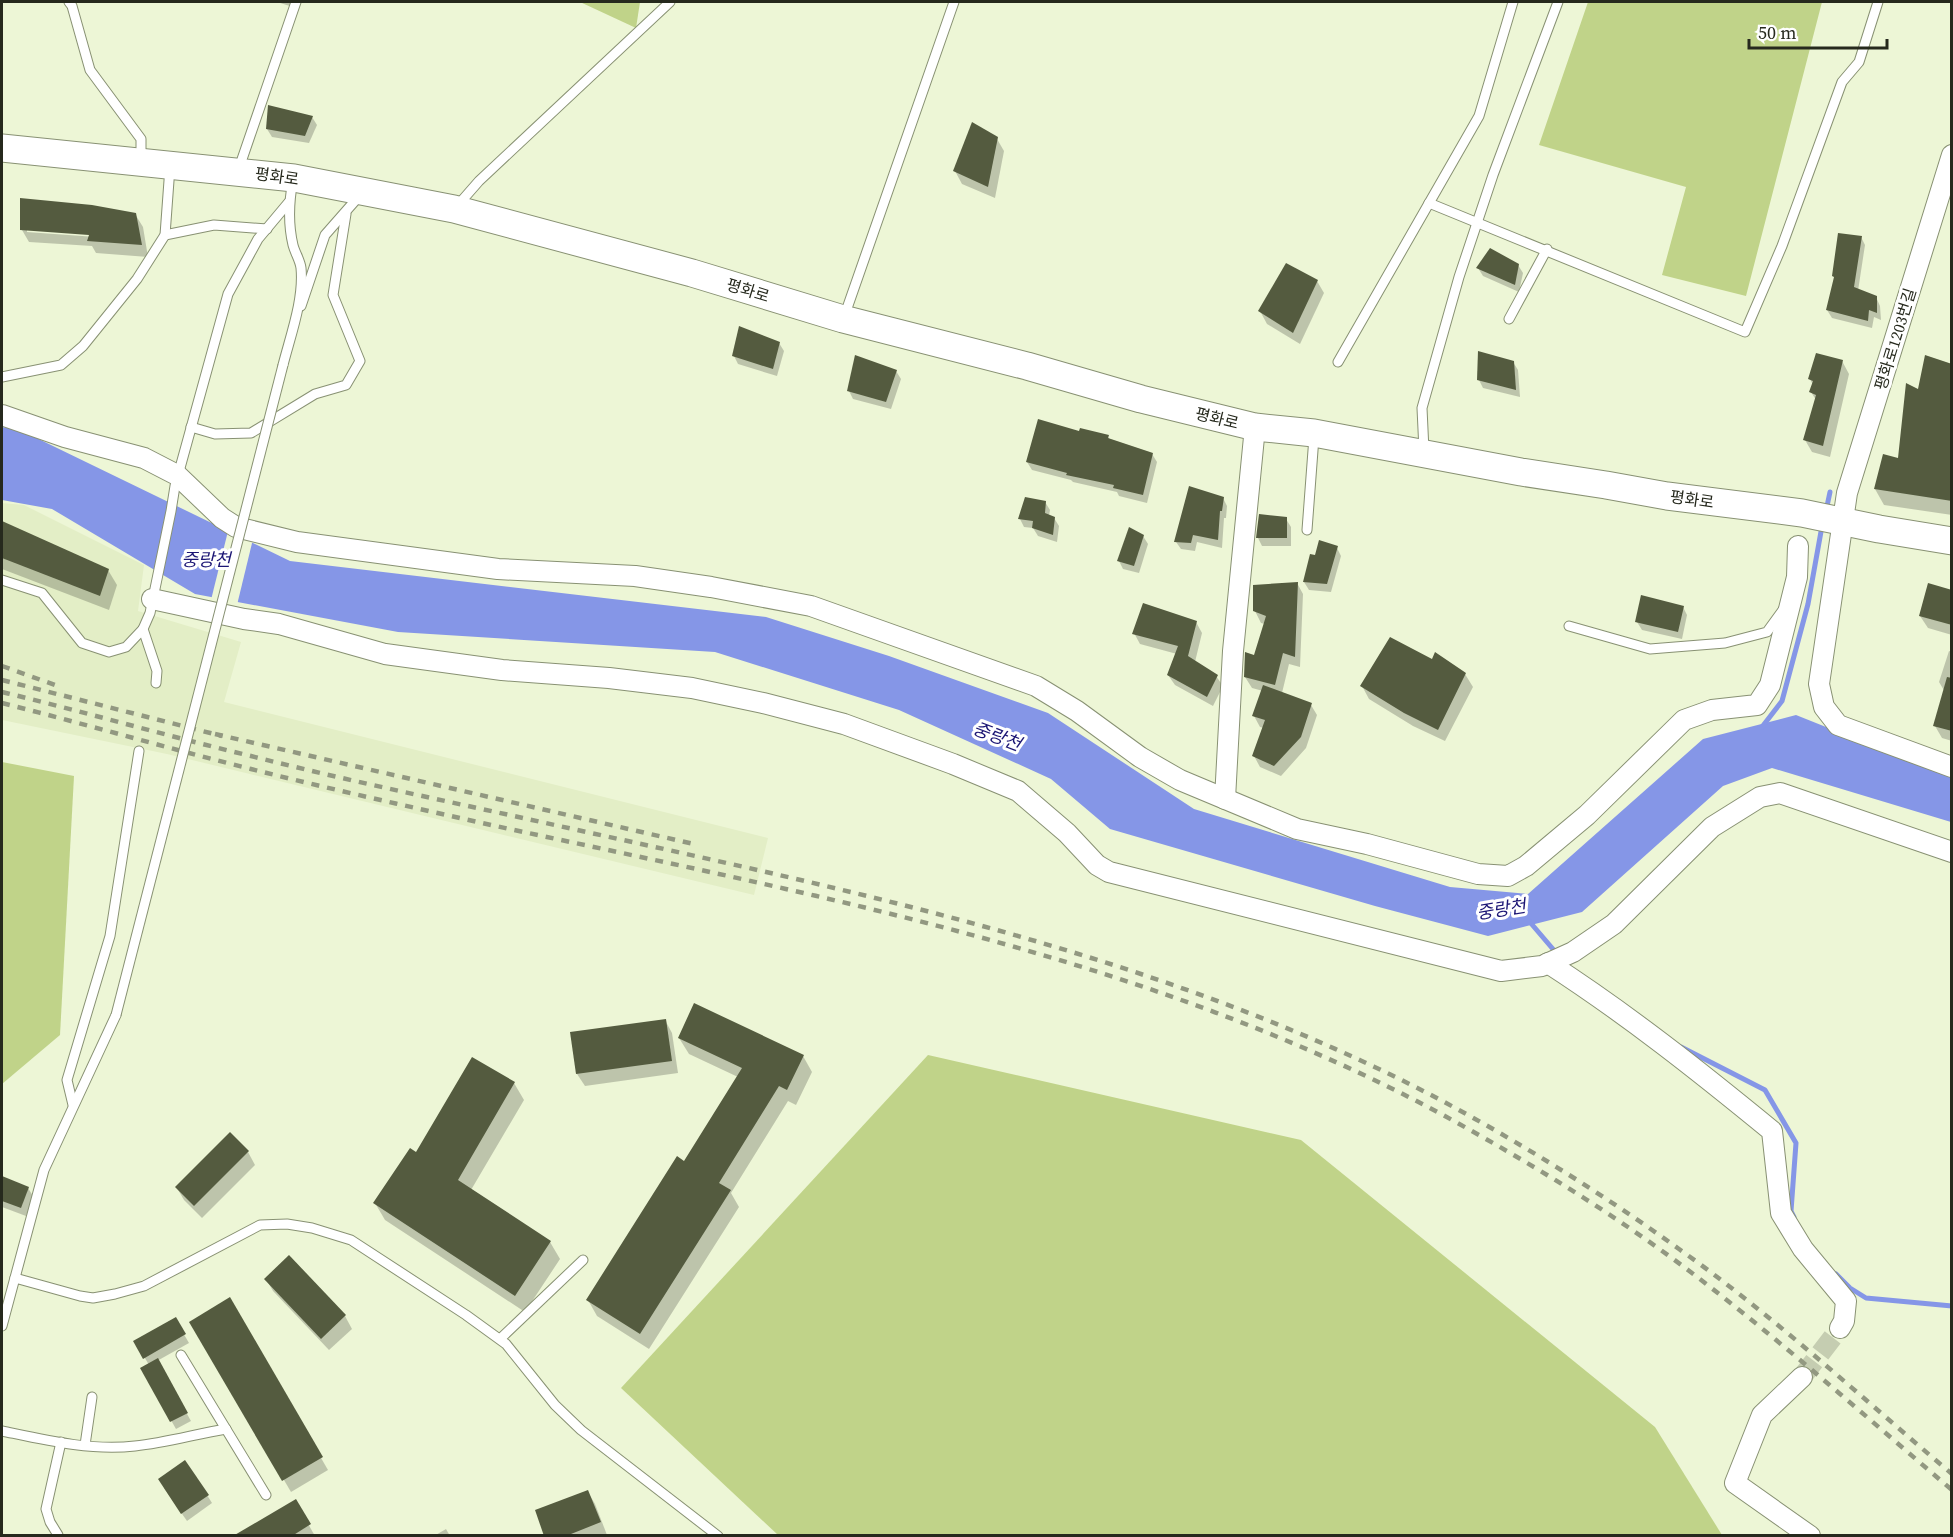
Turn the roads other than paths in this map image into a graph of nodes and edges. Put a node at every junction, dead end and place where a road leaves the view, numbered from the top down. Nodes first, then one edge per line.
1 (69, 2) edge
2 (296, 2) edge
3 (670, 2) edge
4 (954, 2) edge
5 (1513, 2) edge
6 (1558, 2) edge
7 (1878, 2) edge
8 (2, 148) edge
9 (1952, 155) edge
10 (141, 163) junction
11 (170, 165) junction
12 (238, 171) junction
13 (292, 190) junction
14 (363, 192) junction
15 (1429, 203) junction
16 (454, 209) junction
17 (345, 214) junction
18 (1477, 221) junction
19 (267, 229) junction
20 (165, 235) junction
21 (1547, 249) junction
22 (843, 319) junction
23 (1509, 319) dead end
24 (295, 320) junction
25 (1338, 362) dead end
26 (2, 377) edge
27 (2, 415) edge
28 (191, 427) junction
29 (1255, 427) junction
30 (1314, 433) junction
31 (1424, 453) junction
32 (176, 481) junction
33 (1830, 520) junction
34 (1307, 530) dead end
35 (1952, 541) edge
36 (1798, 546) dead end
37 (2, 580) edge
38 (154, 593) junction
39 (1792, 598) junction
40 (1569, 626) dead end
41 (143, 628) junction
42 (156, 683) dead end
43 (139, 752) dead end
44 (1952, 768) edge
45 (1225, 799) junction
46 (1952, 852) edge
47 (1559, 958) junction
48 (73, 1105) junction
49 (583, 1260) dead end
50 (15, 1278) junction
51 (2, 1326) edge
52 (1840, 1328) tunnel mouth
53 (500, 1339) junction
54 (180, 1355) dead end
55 (1802, 1377) tunnel mouth
56 (92, 1397) dead end
57 (226, 1429) junction
58 (2, 1431) edge
59 (61, 1442) junction
60 (85, 1445) junction
61 (266, 1495) dead end
62 (58, 1535) edge
63 (718, 1536) edge
64 (1810, 1536) edge

1 - 10 lane
2 - 12 lane, 평화로
3 - 16 lane
4 - 22 lane
5 - 15 lane
6 - 18 lane
7 - 21 lane
8 - 10 main road, 평화로
9 - 33 street, 평화로1203번길
10 - 11 main road, 평화로
11 - 12 main road, 평화로
11 - 20 lane
12 - 13 main road, 평화로
13 - 14 main road, 평화로
13 - 19 lane
13 - 24 lane
14 - 16 main road, 평화로
14 - 17 lane
15 - 18 lane
15 - 25 lane
16 - 22 main road, 평화로
17 - 24 lane
17 - 28 lane
18 - 21 lane
18 - 31 lane
19 - 20 lane
19 - 28 lane
20 - 26 lane
21 - 23 lane
22 - 29 main road, 평화로
24 - 48 lane, bridge
27 - 32 street
28 - 32 lane
29 - 30 main road, 평화로
29 - 45 street, 평화로
30 - 31 main road, 평화로
30 - 34 lane
31 - 33 main road, 평화로
32 - 38 lane
32 - 45 street
33 - 35 main road, 평화로
33 - 44 street, 평화로1203번길
36 - 39 street
37 - 41 lane
38 - 41 lane
38 - 47 street
39 - 40 lane
39 - 45 street
41 - 42 lane
43 - 48 lane
46 - 47 street
47 - 52 street
48 - 50 lane
49 - 53 lane
50 - 51 lane
50 - 53 lane
53 - 63 lane
54 - 57 lane
55 - 64 street
56 - 60 lane
57 - 60 lane
57 - 61 lane
58 - 59 lane
59 - 60 lane
59 - 62 lane

